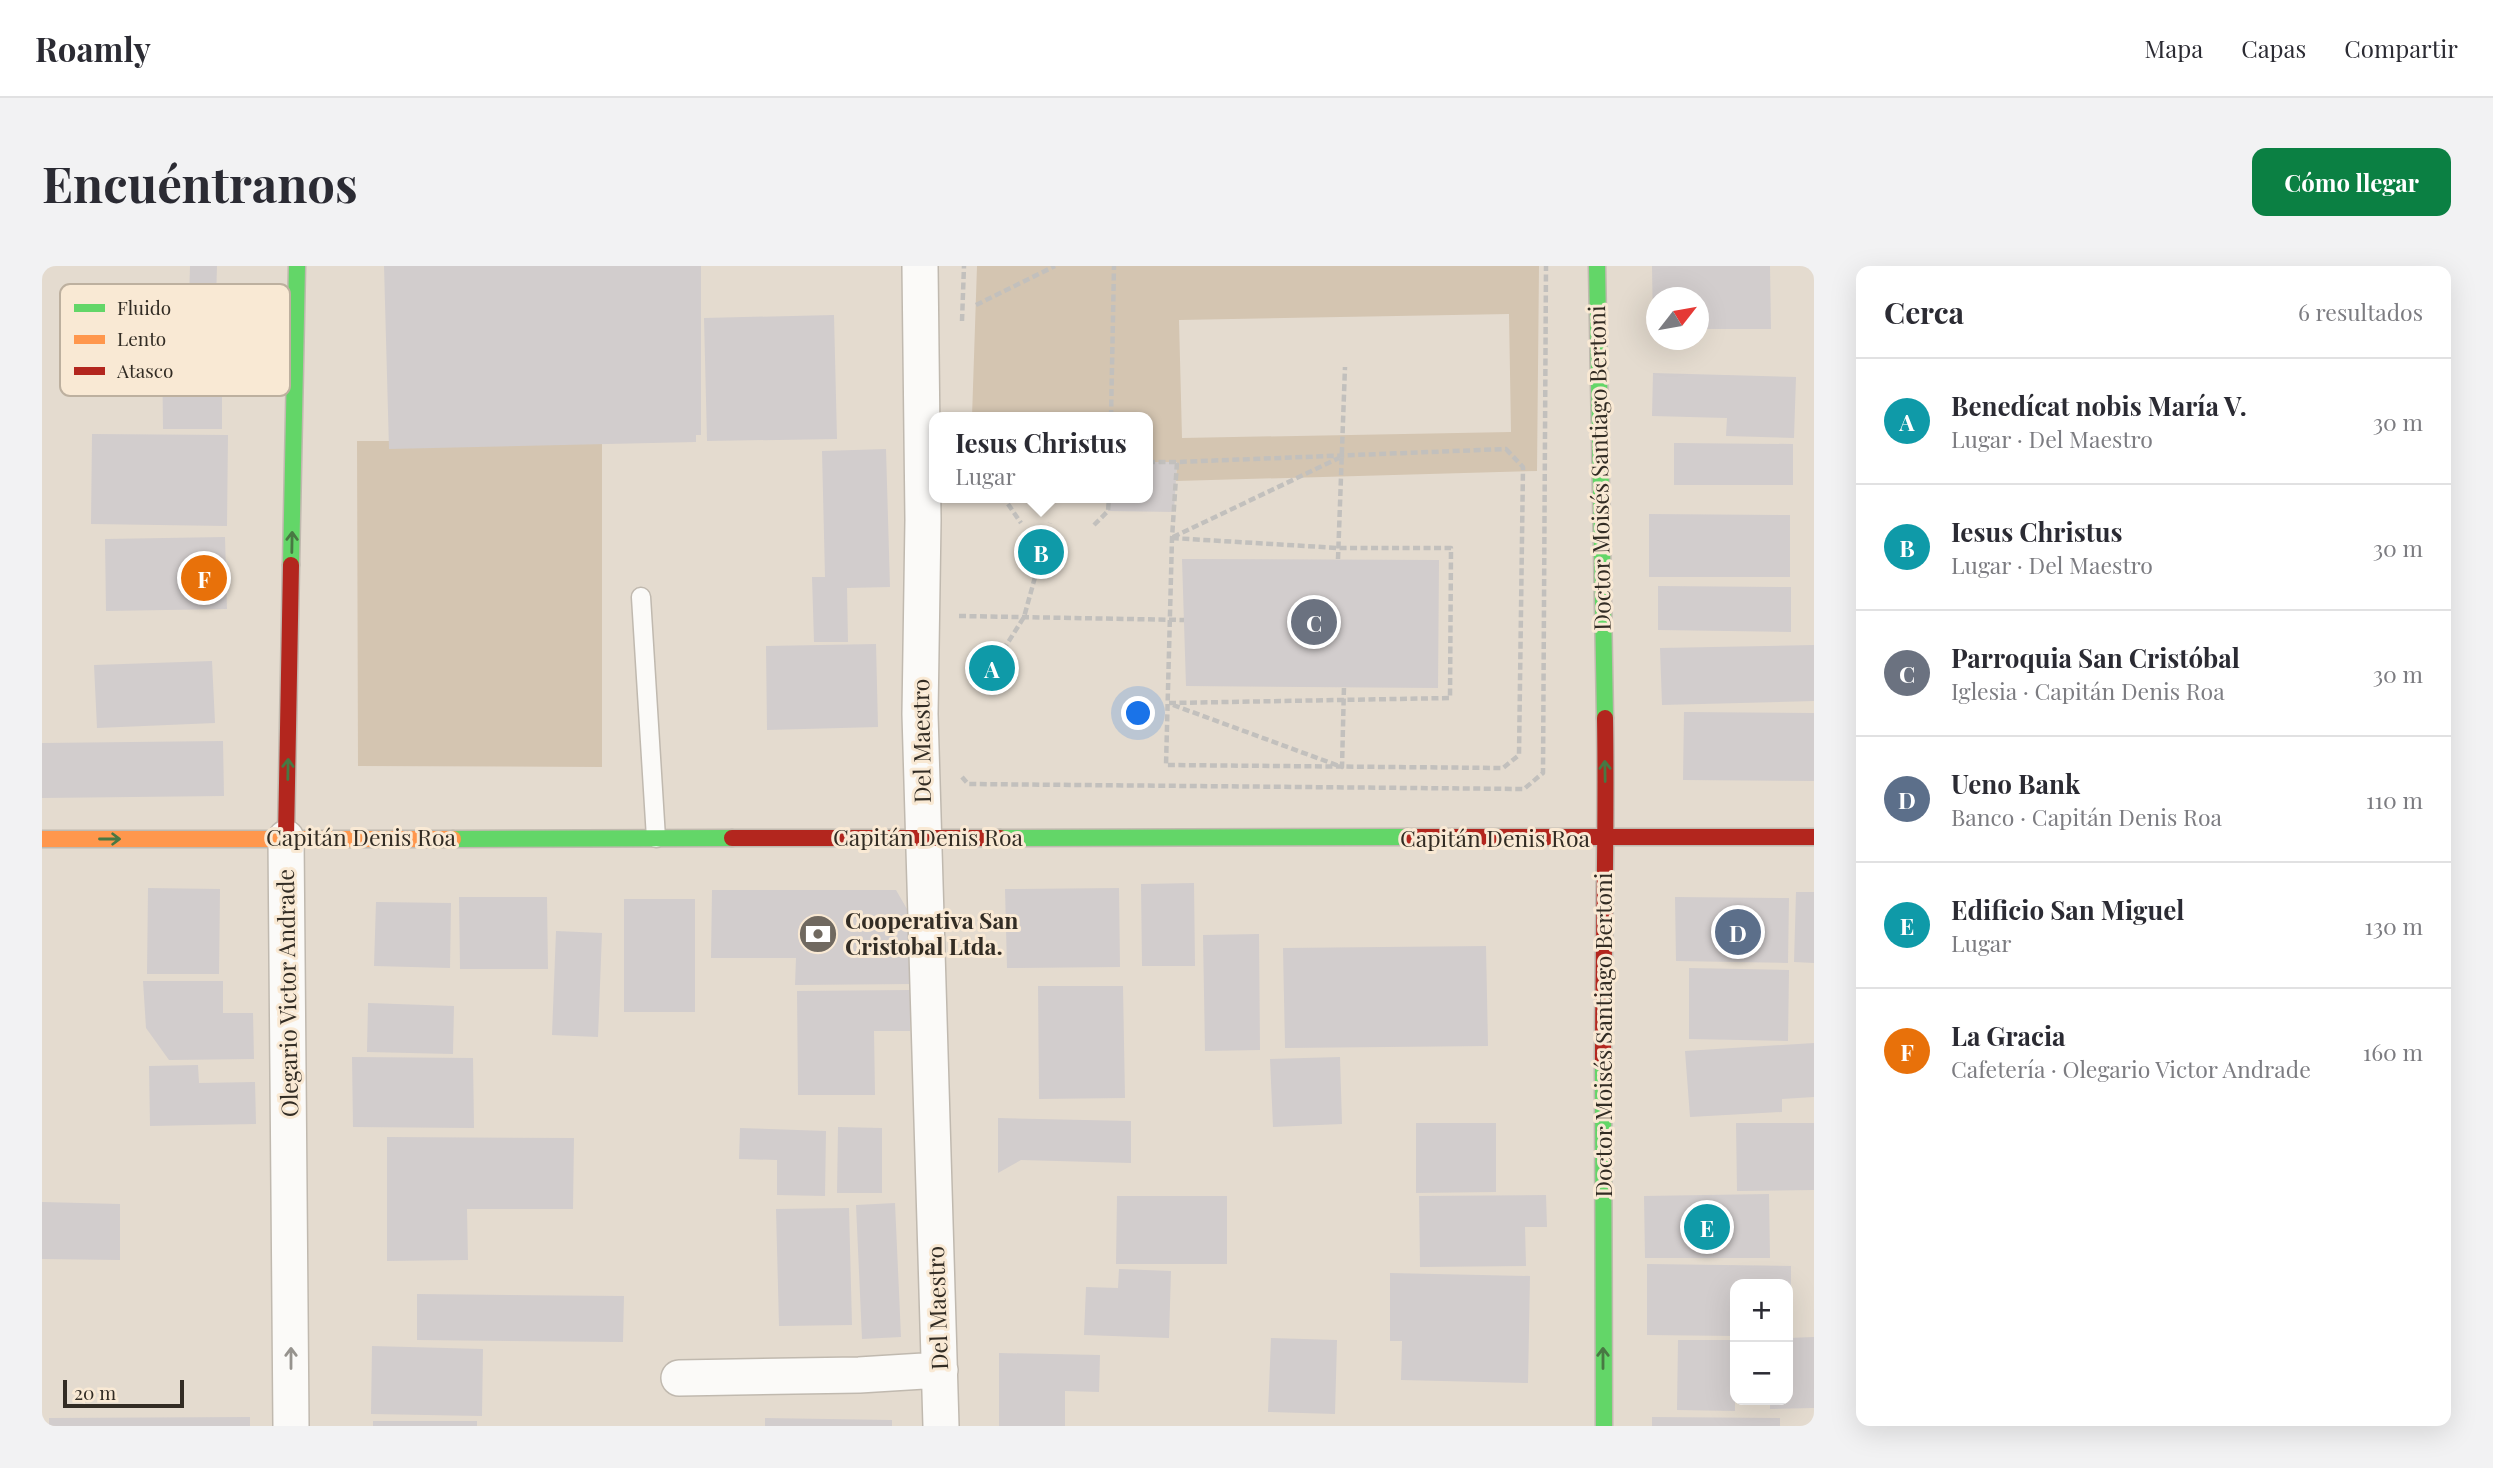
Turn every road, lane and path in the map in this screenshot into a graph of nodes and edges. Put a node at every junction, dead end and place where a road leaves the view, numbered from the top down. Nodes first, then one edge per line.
1 (297, 266) edge
2 (920, 266) edge
3 (1055, 266) edge
4 (1114, 266) edge
5 (1546, 266) edge
6 (1597, 266) edge
7 (976, 305) dead end
8 (1345, 367) dead end
9 (1111, 412) edge
10 (1343, 456) junction
11 (1153, 462) edge
12 (1177, 462) junction
13 (1109, 503) edge
14 (1008, 504) dead end
15 (1021, 523) dead end
16 (1050, 523) dead end
17 (1094, 525) dead end
18 (1172, 538) junction
19 (1338, 548) junction
20 (1338, 559) dead end
21 (641, 597) dead end
22 (951, 616) dead end
23 (1024, 617) junction
24 (1170, 620) junction
25 (1184, 620) dead end
26 (992, 668) dead end
27 (1344, 686) dead end
28 (1344, 701) junction
29 (1169, 703) junction
30 (1342, 767) junction
31 (953, 768) dead end
32 (1814, 837) edge
33 (286, 838) junction
34 (656, 838) junction
35 (923, 838) junction
36 (42, 839) edge
37 (1607, 839) junction
38 (940, 1370) junction
39 (679, 1378) dead end
40 (291, 1426) edge
41 (941, 1426) edge
42 (1604, 1426) edge

33 -> 1 main road, Olegario Victor Andrade
2 - 35 street, Del Maestro
3 - 7 path
4 - 9 path
5 - 31 path
37 -> 6 main road, Doctor Moisés Santiago Bertoni
8 - 10 path
10 - 12 path
10 - 18 path
10 - 19 path
10 - 30 path
11 - 12 path
12 - 18 path
13 - 17 path
14 - 15 path
16 - 23 path
18 - 19 path
18 - 24 path
19 - 20 path
19 - 28 path
21 - 34 lane
22 - 23 path
23 - 24 path
23 - 26 path
24 - 25 path
24 - 29 path
27 - 28 path
28 - 29 path
28 - 30 path
29 - 30 path
29 - 30 path
32 - 37 main road, Capitán Denis Roa
33 - 34 main road, Capitán Denis Roa
36 -> 33 main road, Capitán Denis Roa
40 -> 33 street, Olegario Victor Andrade
34 - 35 main road, Capitán Denis Roa
35 - 37 main road, Capitán Denis Roa
35 - 38 street, Del Maestro
42 -> 37 main road, Doctor Moisés Santiago Bertoni
38 - 39 street
38 - 41 street, Del Maestro

